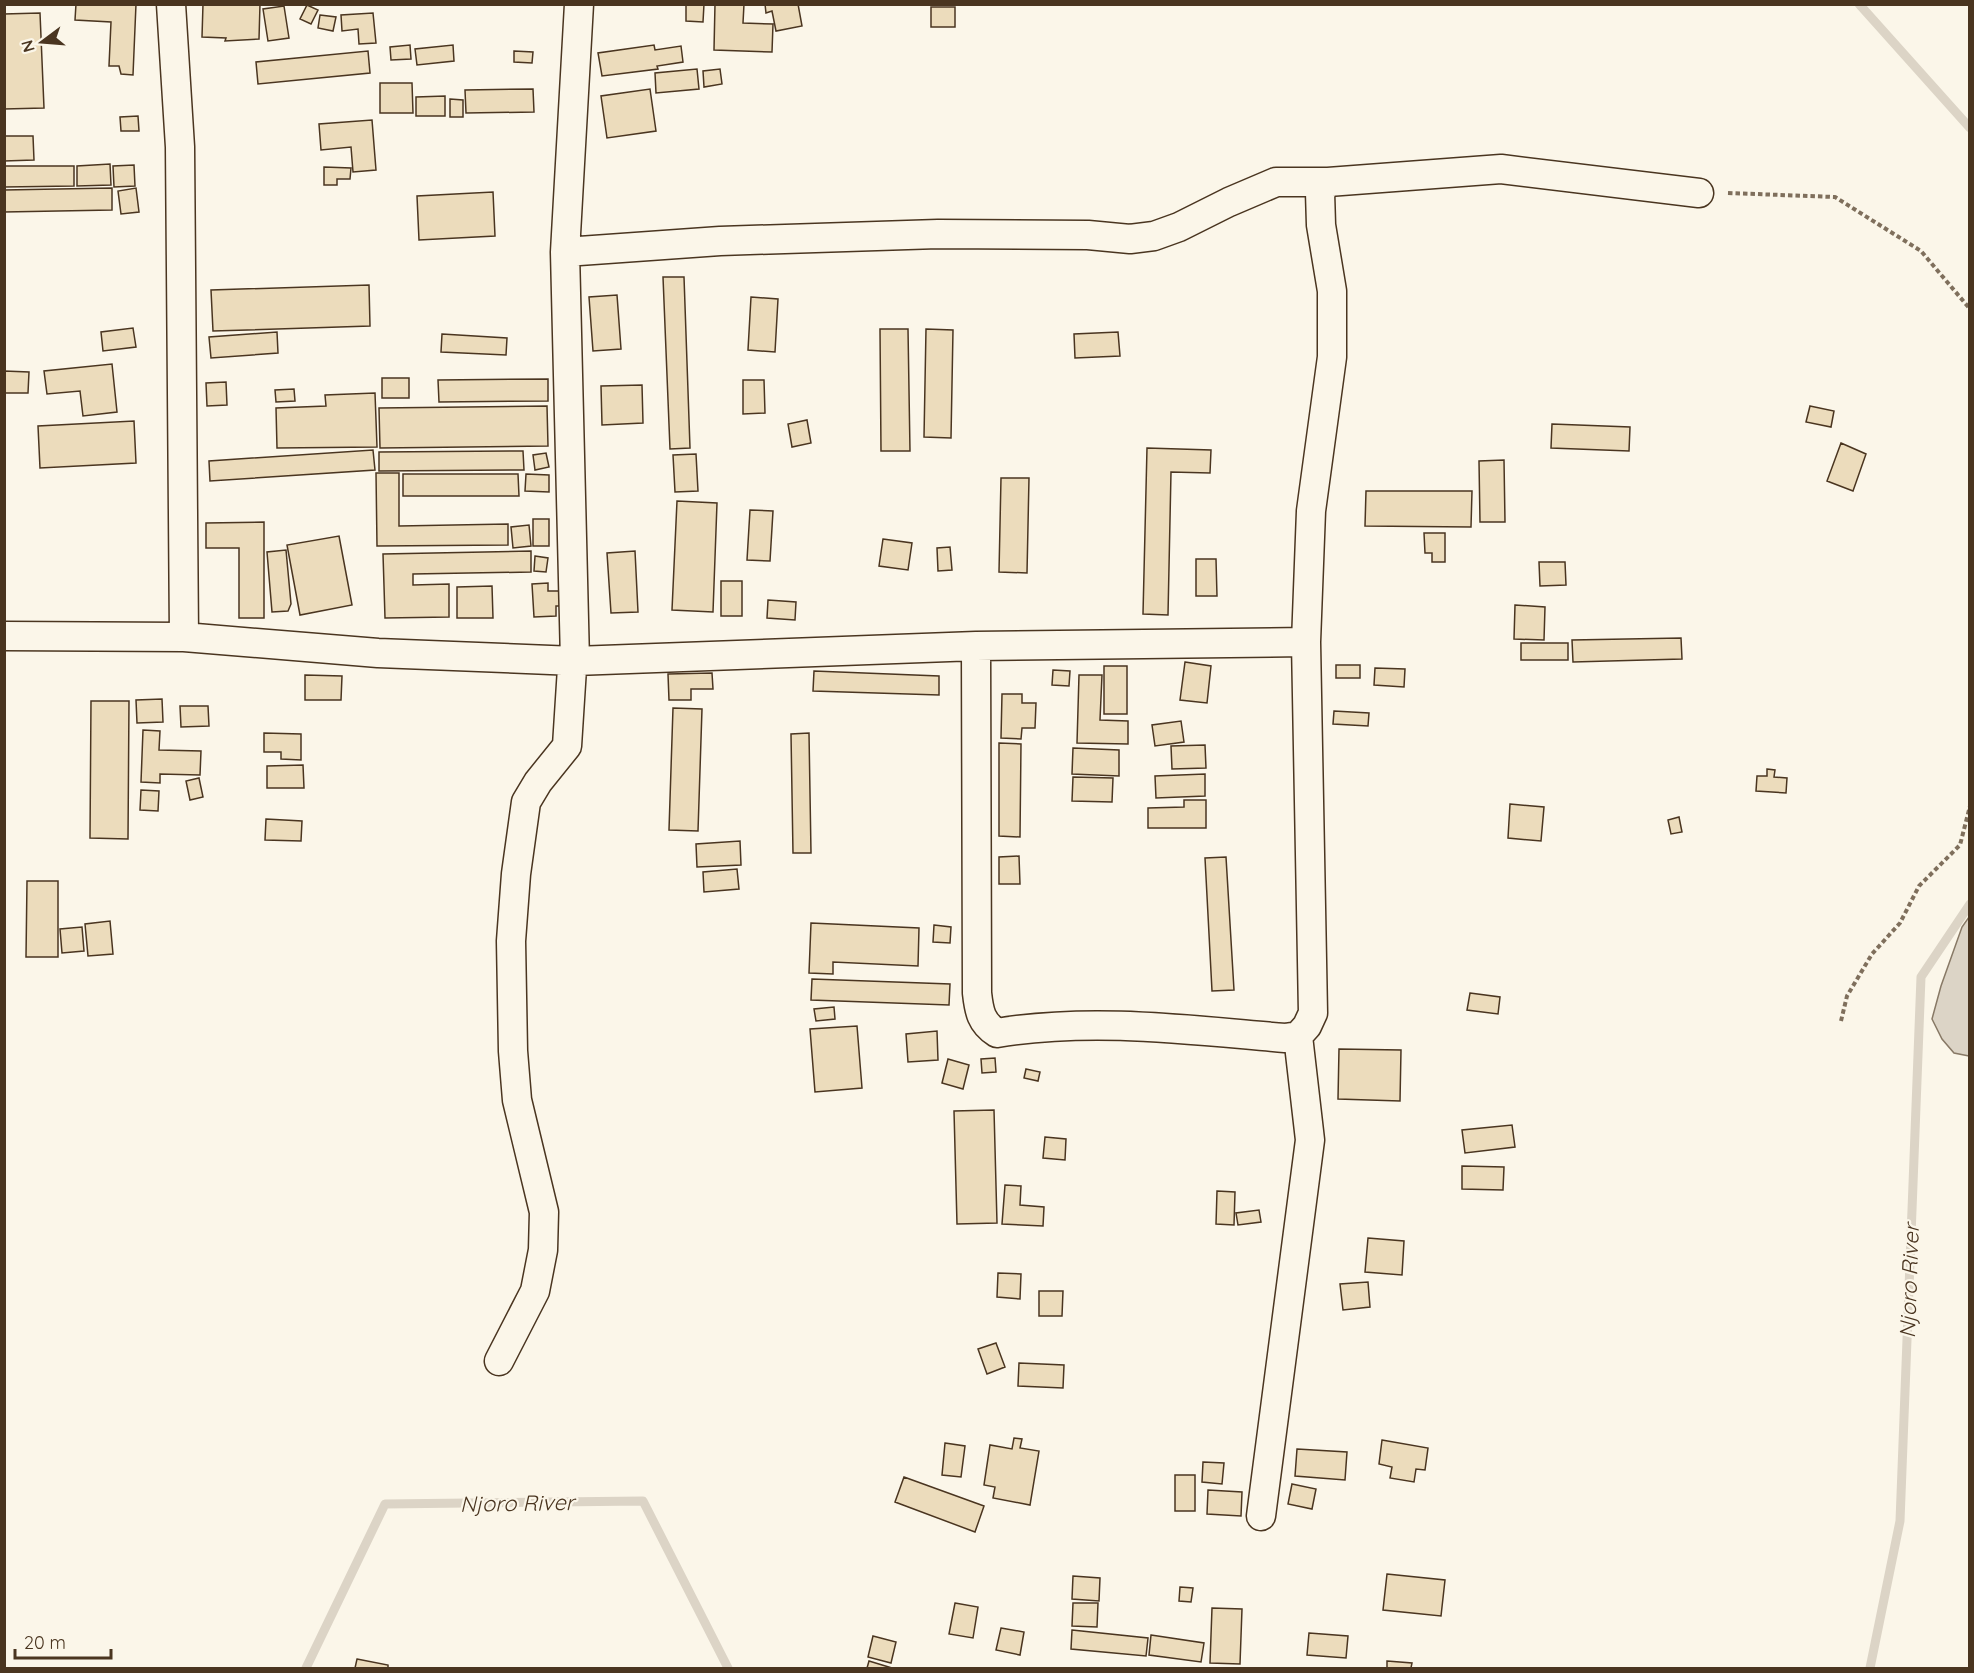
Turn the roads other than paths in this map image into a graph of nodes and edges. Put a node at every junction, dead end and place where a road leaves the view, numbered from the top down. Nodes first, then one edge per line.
1 (171, 4) edge
2 (579, 4) edge
3 (1328, 182) junction
4 (1699, 193) road end
5 (565, 252) junction
6 (4, 636) edge
7 (184, 637) junction
8 (1306, 642) junction
9 (976, 646) junction
10 (575, 661) junction
11 (1298, 1036) junction
12 (499, 1361) dead end
13 (1261, 1516) dead end

1 - 7 street
2 - 5 street
3 - 4 street
3 - 5 street
3 - 8 street
5 - 10 street
6 - 7 street
7 - 10 street
8 - 9 street
8 - 11 street
9 - 10 street
9 - 11 street
10 - 12 street
11 - 13 street

